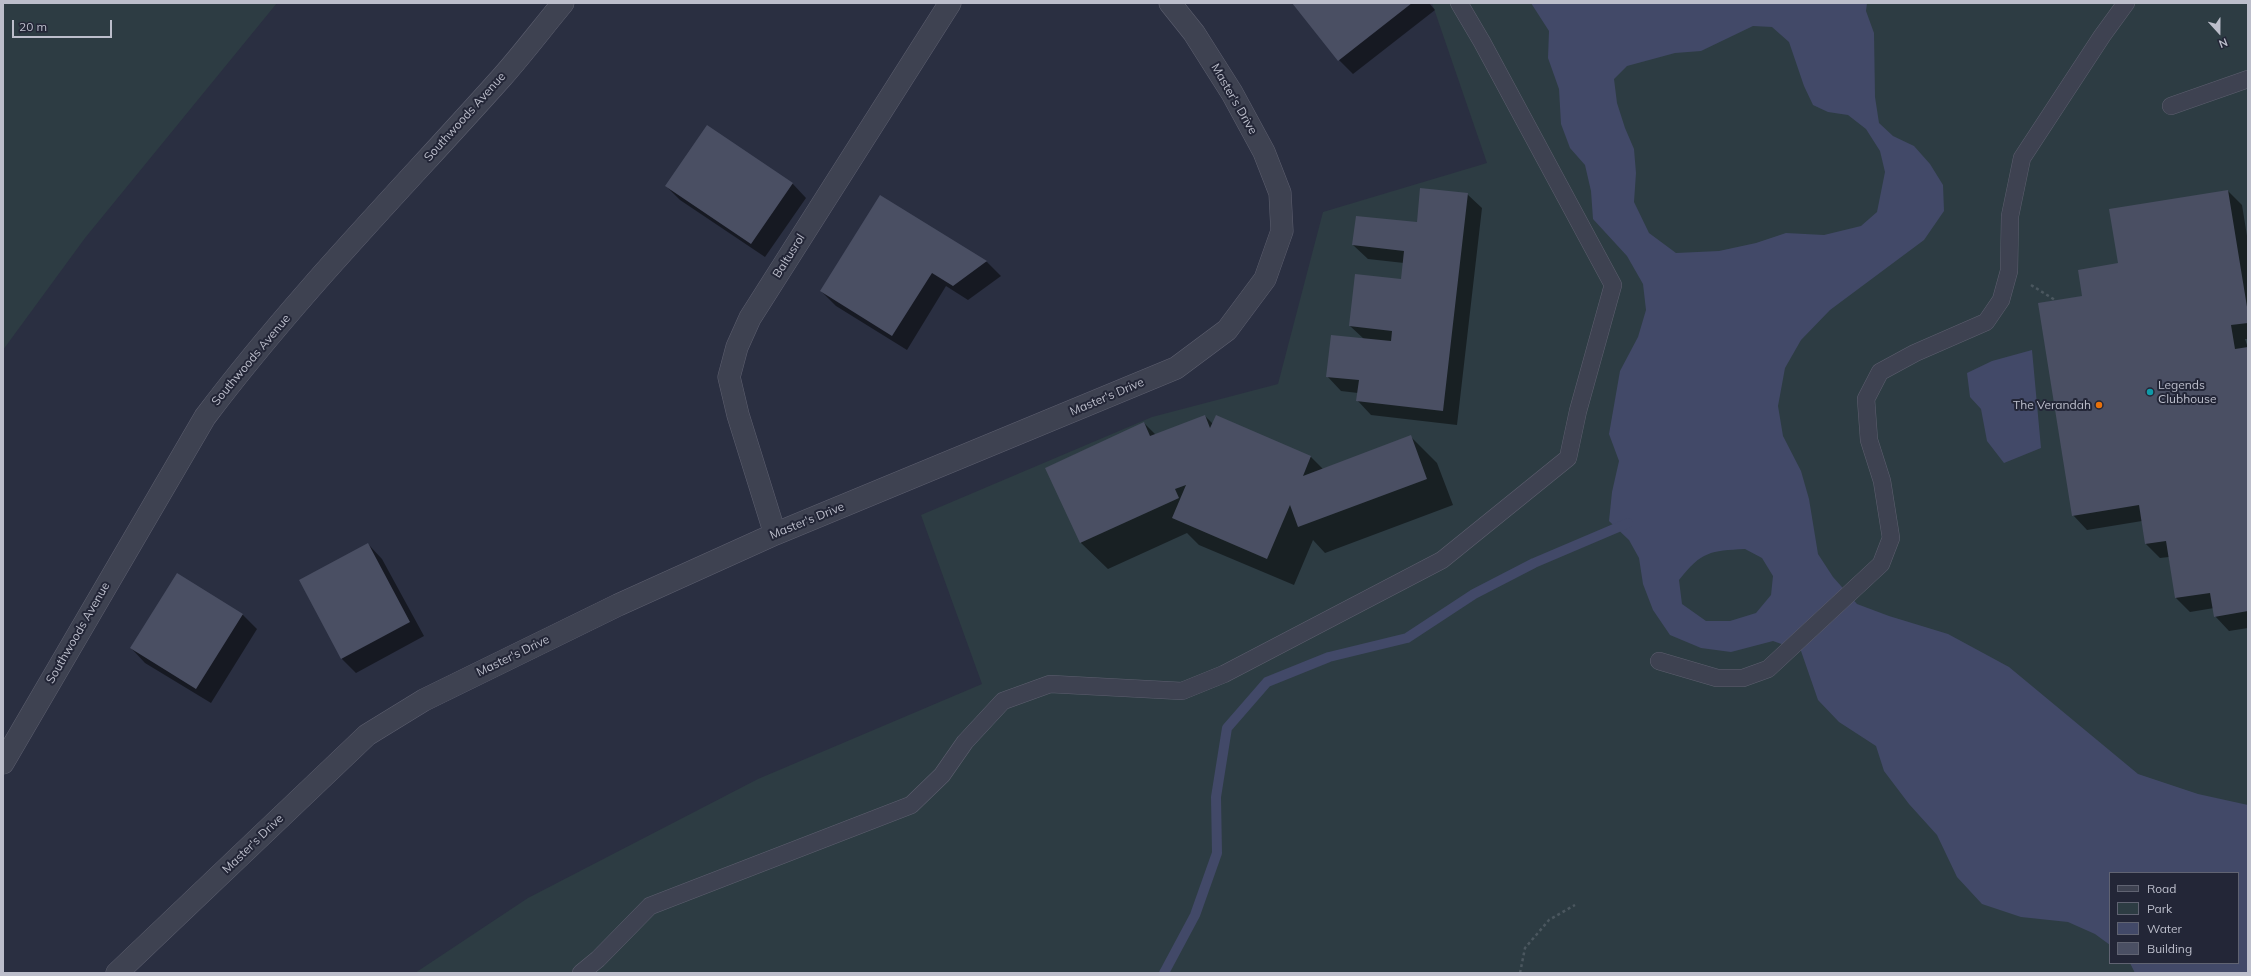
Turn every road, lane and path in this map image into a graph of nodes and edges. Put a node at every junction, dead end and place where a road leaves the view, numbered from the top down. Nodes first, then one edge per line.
1 (563, 3) edge
2 (950, 3) edge
3 (1170, 3) edge
4 (1459, 3) edge
5 (2126, 3) edge
6 (2248, 79) edge
7 (2171, 106) dead end
8 (775, 534) junction
9 (1659, 661) dead end
10 (3, 763) edge
11 (1574, 905) dead end
12 (117, 973) edge
13 (581, 973) edge
14 (1520, 973) edge

1 - 10 street, Southwoods Avenue
2 - 8 street, Baltusrol
3 - 8 street, Master's Drive
4 - 13 lane
5 - 9 lane
6 - 7 lane
8 - 12 street, Master's Drive
11 - 14 path

